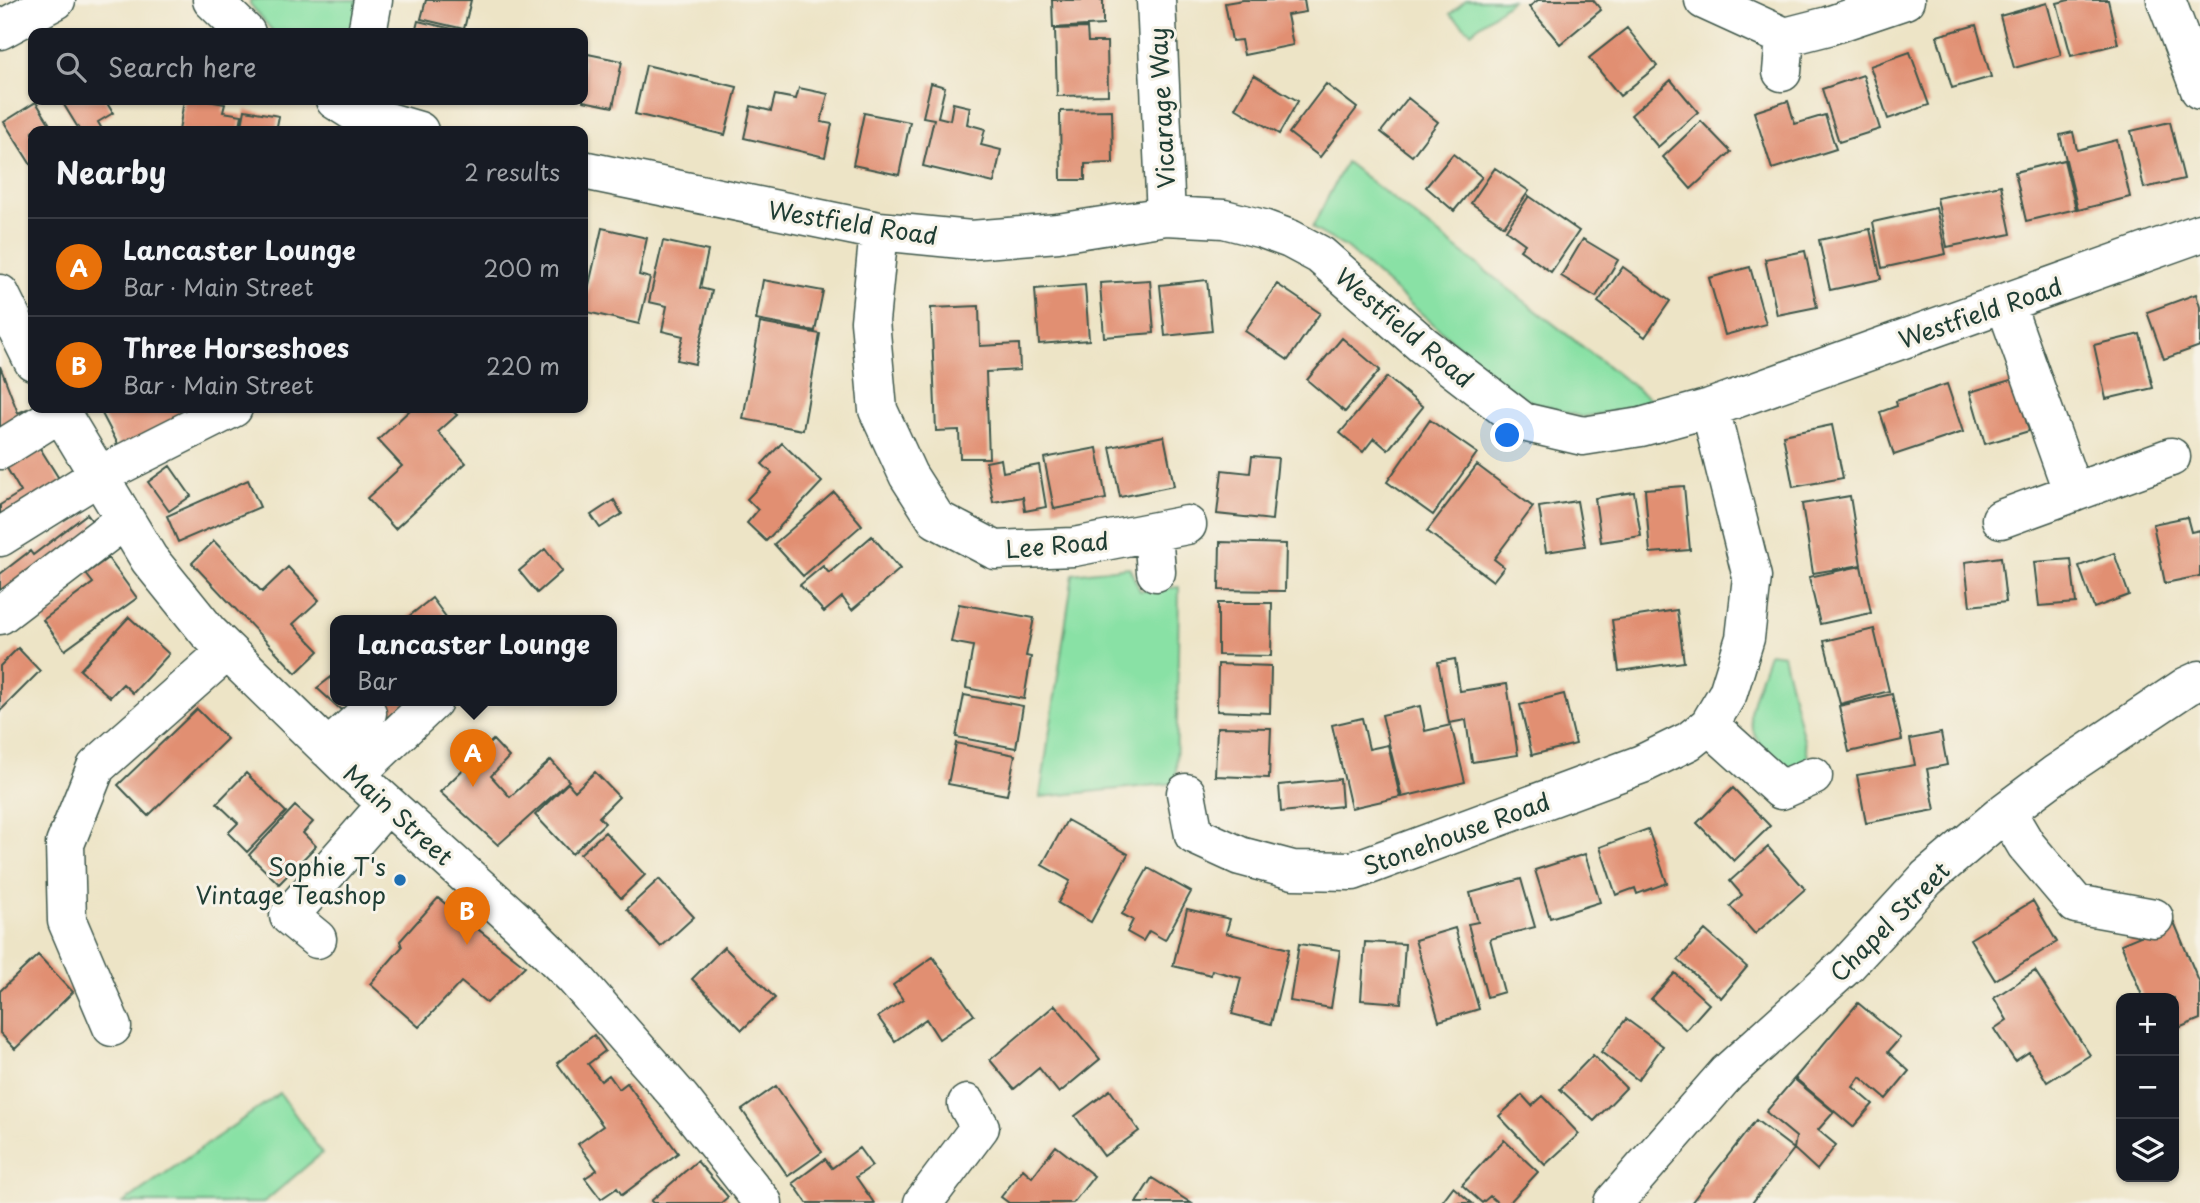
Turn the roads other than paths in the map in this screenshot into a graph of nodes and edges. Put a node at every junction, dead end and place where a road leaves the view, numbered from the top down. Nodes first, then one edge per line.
1 (56, 0) edge
2 (212, 0) edge
3 (373, 0) edge
4 (1156, 0) edge
5 (1704, 0) edge
6 (1905, 0) edge
7 (2166, 0) edge
8 (241, 28) edge
9 (368, 28) edge
10 (0, 30) edge
11 (2200, 90) edge
12 (351, 105) edge
13 (406, 126) edge
14 (588, 171) edge
15 (1166, 216) junction
16 (879, 231) junction
17 (2200, 233) edge
18 (0, 294) edge
19 (2005, 303) junction
20 (28, 351) edge
21 (1710, 408) junction
22 (42, 413) edge
23 (48, 413) edge
24 (56, 413) edge
25 (223, 413) edge
26 (0, 428) edge
27 (0, 450) edge
28 (2171, 457) dead end
29 (98, 476) junction
30 (2073, 493) junction
31 (2001, 519) dead end
32 (124, 520) junction
33 (0, 537) edge
34 (1156, 572) dead end
35 (0, 615) edge
36 (227, 651) junction
37 (2200, 680) edge
38 (428, 706) edge
39 (367, 713) dead end
40 (1709, 725) junction
41 (328, 749) junction
42 (355, 775) junction
43 (1813, 776) dead end
44 (1186, 793) dead end
45 (387, 804) junction
46 (2006, 811) junction
47 (2154, 918) dead end
48 (317, 939) dead end
49 (112, 1027) dead end
50 (967, 1104) dead end
51 (763, 1203) edge
52 (923, 1203) edge
53 (1613, 1203) edge

1 - 10 street
2 - 8 street
3 - 9 street
4 - 15 street, Vicarage Way
5 - 6 street
7 - 11 street
12 - 13 street
14 - 16 street, Westfield Road
15 - 16 street, Westfield Road
15 - 21 street, Westfield Road
16 - 34 street, Lee Road
17 - 19 street, Westfield Road
18 - 20 street
19 - 21 street, Westfield Road
19 - 30 street
21 - 40 street, Stonehouse Road
22 - 26 street
23 - 27 street
24 - 29 street, Main Street
25 - 29 street
28 - 30 street
29 - 32 street, Main Street
29 - 33 street
30 - 31 street
32 - 35 street
32 - 36 street, Main Street
36 - 41 street, Main Street
36 - 49 street
37 - 46 street, Chapel Street
38 - 42 street
39 - 41 street
40 - 43 street
40 - 44 street, Stonehouse Road
41 - 42 street, Main Street
42 - 45 street, Main Street
45 - 48 street
45 - 51 street, Main Street
46 - 47 street
46 - 53 street, Chapel Street
50 - 52 street

